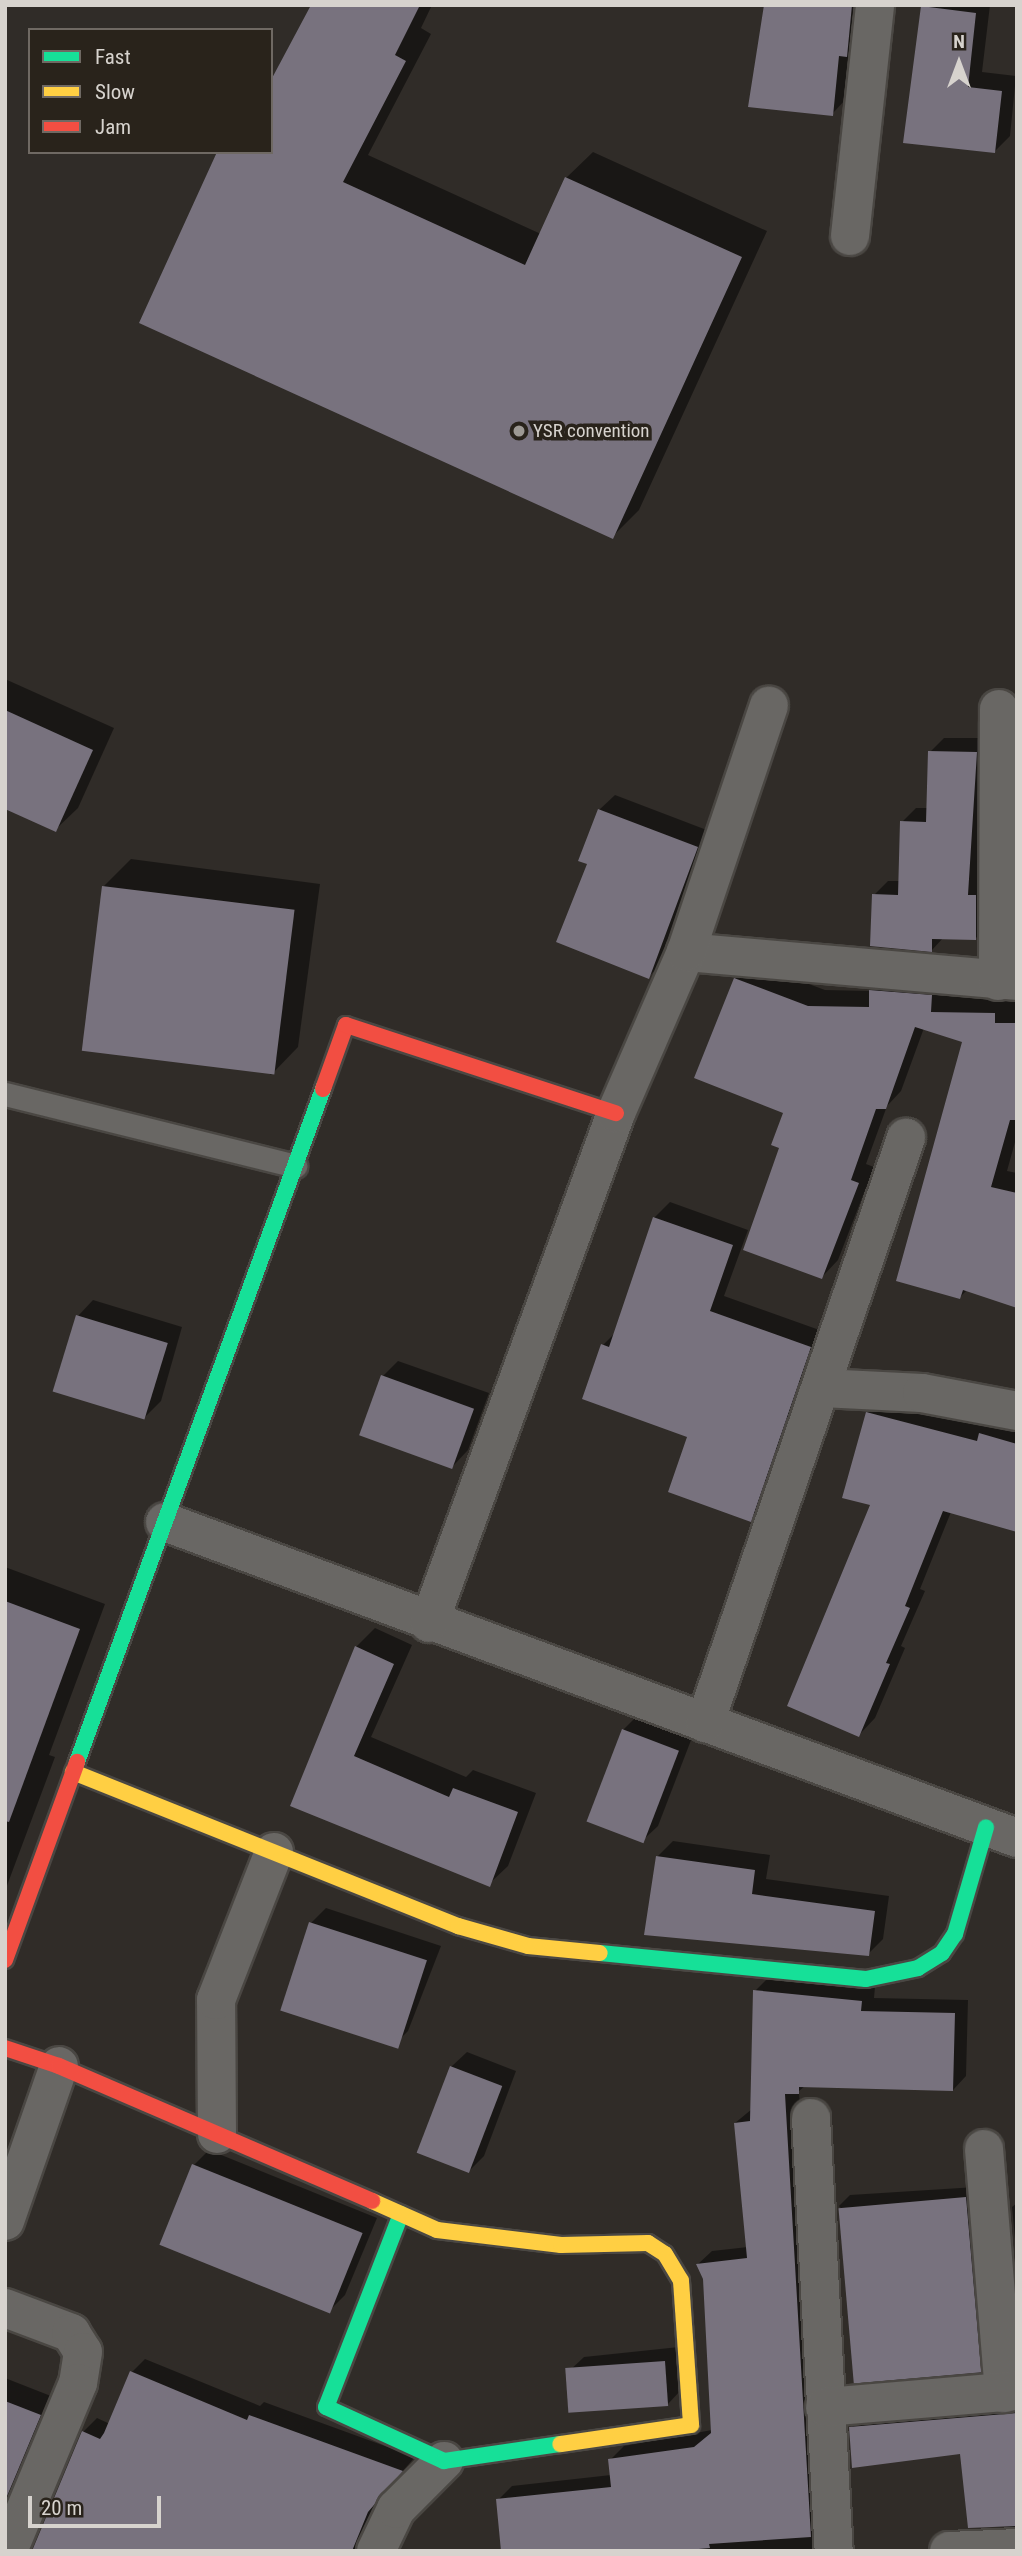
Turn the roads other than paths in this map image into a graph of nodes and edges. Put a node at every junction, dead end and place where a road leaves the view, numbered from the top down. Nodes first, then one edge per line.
1 (875, 5) edge
2 (850, 236) dead end
3 (769, 706) dead end
4 (999, 709) dead end
5 (686, 952) junction
6 (1007, 981) edge
7 (5, 1094) edge
8 (615, 1113) junction
9 (906, 1138) dead end
10 (295, 1166) junction
11 (822, 1388) junction
12 (1017, 1410) edge
13 (165, 1522) junction
14 (429, 1623) junction
15 (705, 1723) junction
16 (73, 1772) junction
17 (1002, 1832) edge
18 (274, 1852) junction
19 (5, 1960) edge
20 (5, 2048) edge
21 (59, 2066) junction
22 (811, 2118) dead end
23 (217, 2134) junction
24 (984, 2149) dead end
25 (401, 2214) junction
26 (5, 2221) edge
27 (5, 2308) edge
28 (1010, 2392) edge
29 (825, 2407) junction
30 (444, 2461) junction
31 (1017, 2548) edge
32 (8, 2551) edge
33 (376, 2551) edge
34 (834, 2551) edge
35 (948, 2551) edge

1 - 2 street
3 - 5 street
4 - 6 street
5 - 6 street
5 - 8 street
7 - 10 lane
8 - 10 street
8 - 14 street
9 - 11 street
10 - 13 street
11 - 12 street
11 - 15 street
13 - 14 street
13 - 16 street
14 - 15 street
15 - 17 street
16 - 18 street
16 - 19 street
17 - 18 street
18 - 23 street
20 - 21 street
21 - 23 street
21 - 26 street
22 - 29 street
23 - 25 street
24 - 28 street
25 - 30 street
25 - 30 street
27 - 32 street
28 - 29 street
29 - 34 street
30 - 33 street
31 - 35 street

